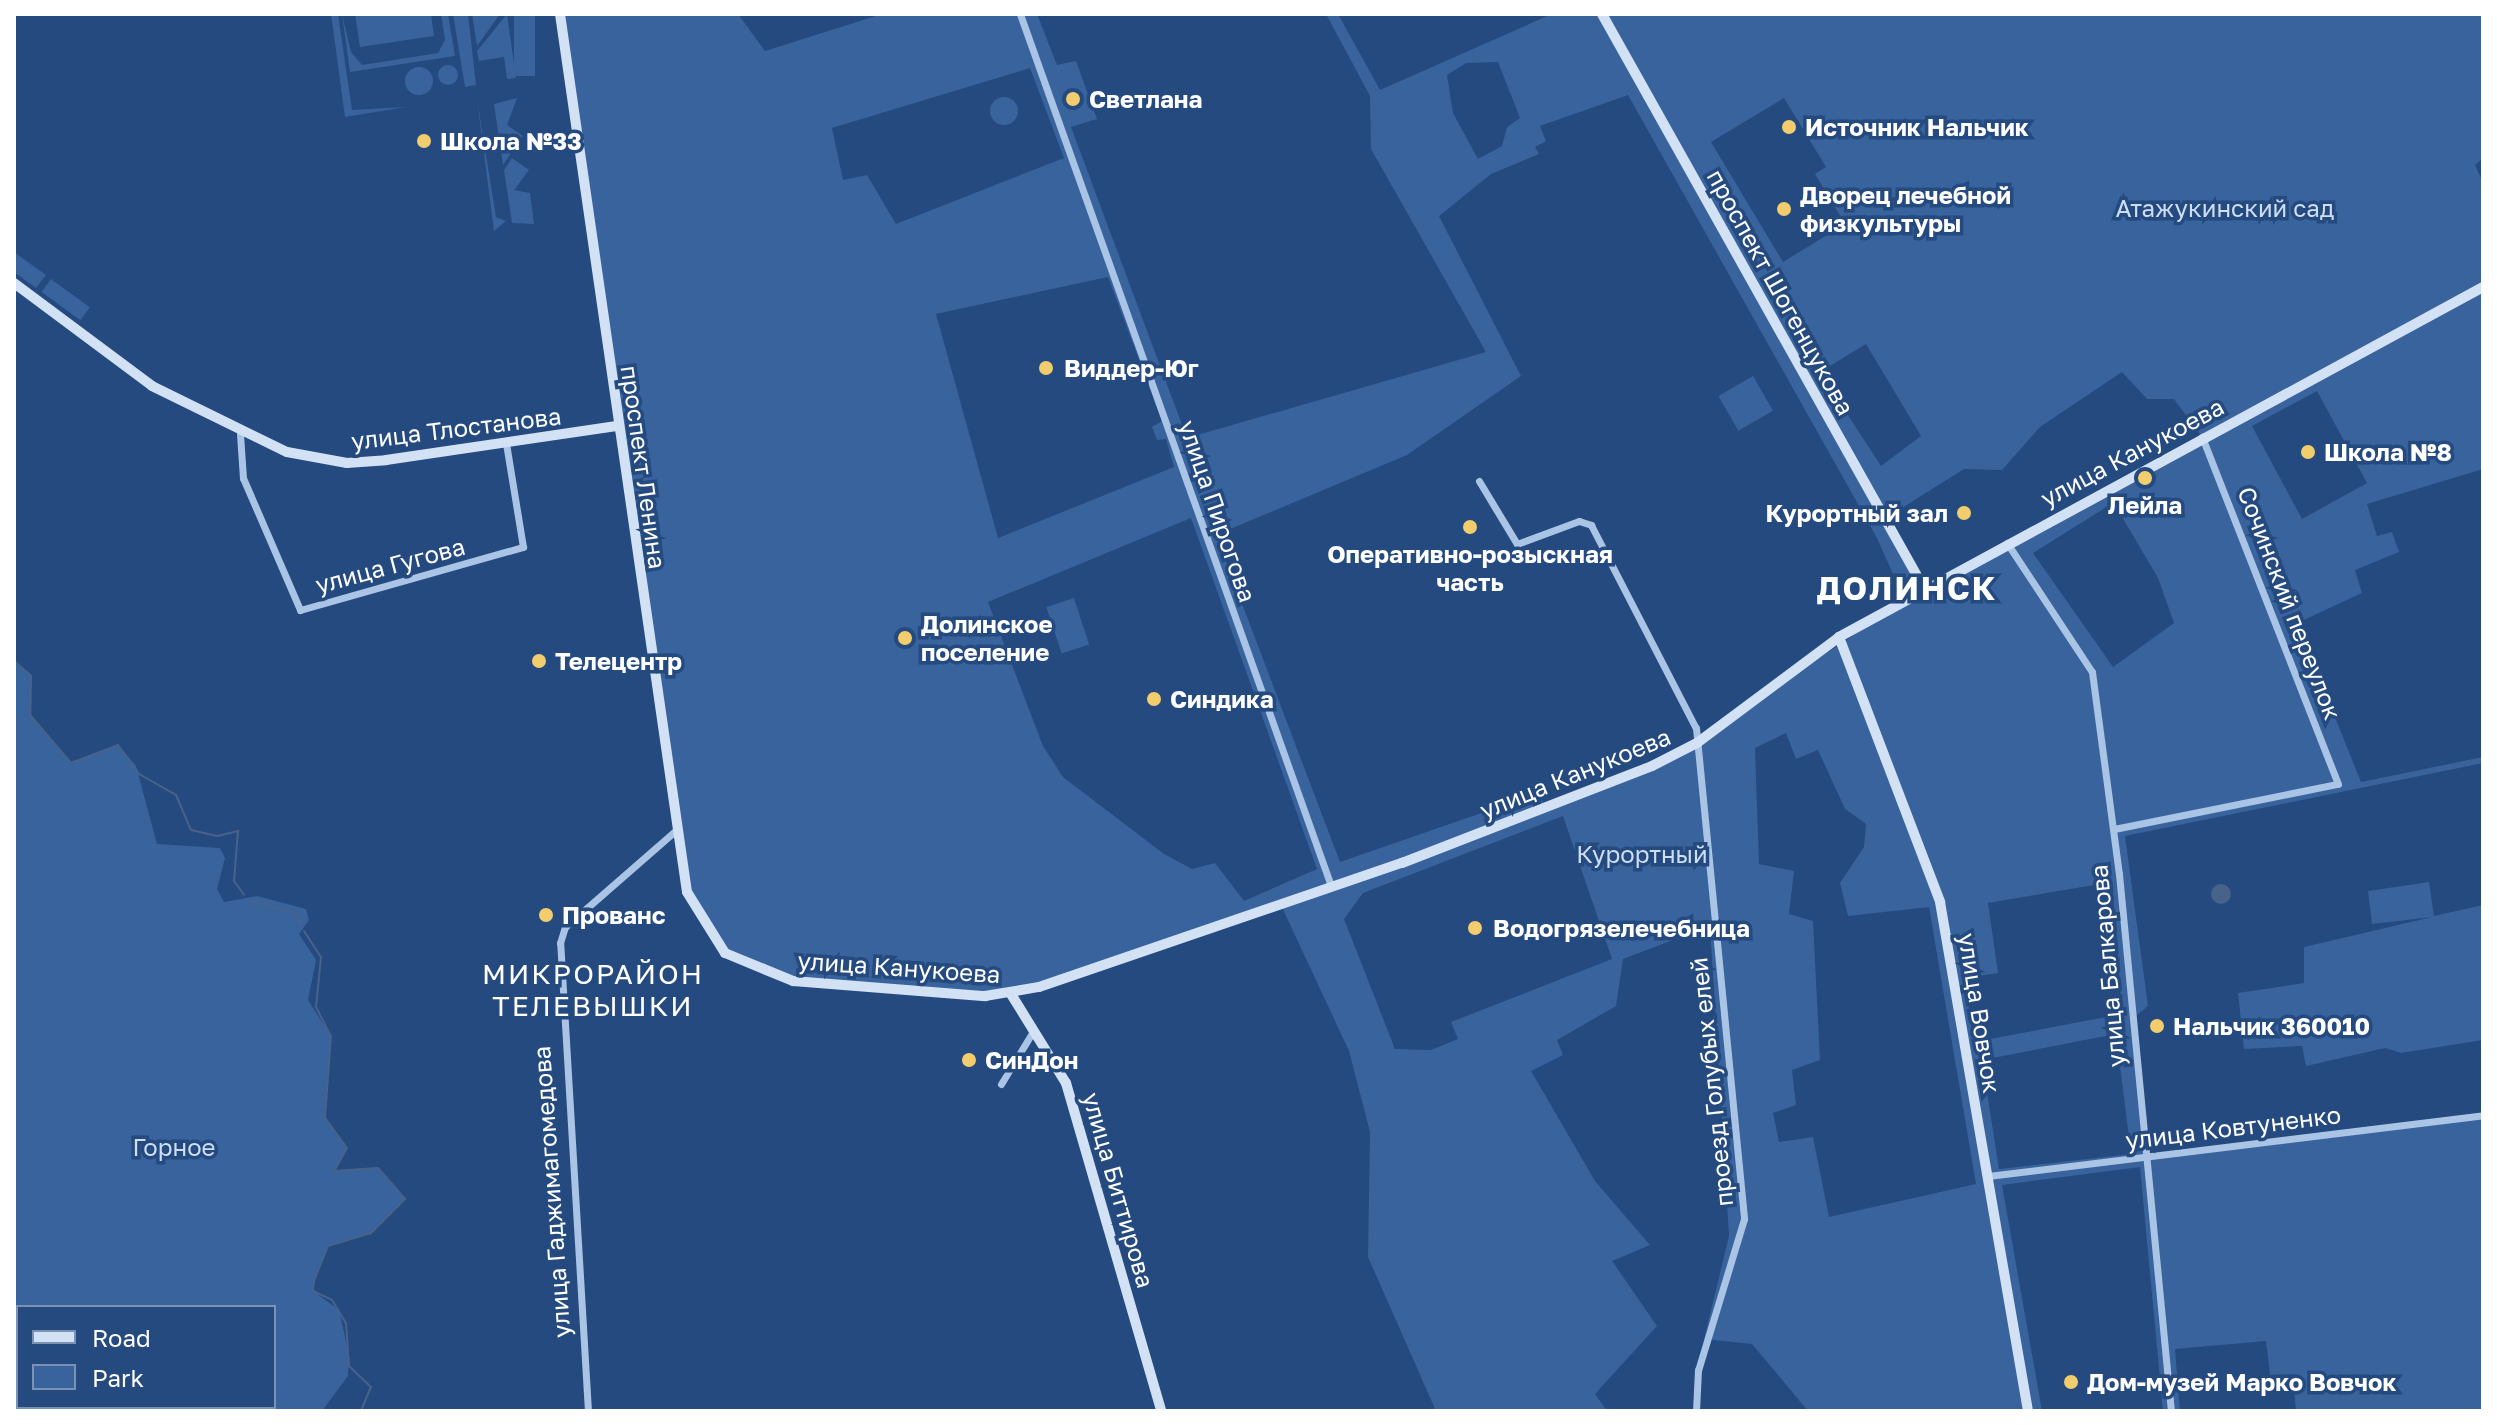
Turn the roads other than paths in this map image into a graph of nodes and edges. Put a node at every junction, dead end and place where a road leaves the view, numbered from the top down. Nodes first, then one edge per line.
1 (560, 14) edge
2 (1020, 14) edge
3 (1602, 14) edge
4 (14, 283) edge
5 (2483, 287) edge
6 (617, 426) junction
7 (240, 434) junction
8 (2202, 437) junction
9 (506, 443) junction
10 (1479, 481) dead end
11 (2006, 542) junction
12 (1925, 590) junction
13 (1839, 637) junction
14 (1697, 743) junction
15 (2114, 829) junction
16 (676, 830) junction
17 (1331, 886) junction
18 (700, 923) joint
19 (1011, 994) junction
20 (1032, 1033) junction
21 (1001, 1084) dead end
22 (2483, 1115) edge
23 (2146, 1158) junction
24 (1988, 1176) junction
25 (588, 1411) edge
26 (1161, 1411) edge
27 (1696, 1411) edge
28 (2028, 1411) edge
29 (2171, 1411) edge

1 - 6 street, проспект Ленина
2 - 17 street, улица Пирогова
3 - 12 street, проспект Шогенцукова
4 - 7 street, улица Тлостанова
5 - 8 street, улица Канукоева
6 - 9 street, улица Тлостанова
6 - 16 street, проспект Ленина
7 - 9 street, улица Тлостанова
7 - 9 street, улица Гугова
8 - 11 street, улица Канукоева
8 - 15 street, Сочинский переулок
10 - 14 street, проезд Голубых елей
11 - 12 street, улица Канукоева
11 - 15 street, улица Балкарова
12 - 13 street, улица Канукоева
13 - 14 street, улица Канукоева
13 - 24 street, улица Вовчок
14 - 17 street, улица Канукоева
14 - 27 street, проезд Голубых елей
15 - 23 street, улица Балкарова
16 - 18 street, проспект Ленина
16 - 25 street, улица Гаджимагомедова
17 - 19 street, улица Канукоева
18 - 19 street, улица Канукоева
19 - 20 street, улица Биттирова
20 - 21 street
20 - 26 street, улица Биттирова
22 - 23 street, улица Ковтуненко
23 - 24 street, улица Ковтуненко
23 - 29 street, улица Балкарова
24 - 28 street, улица Вовчок

